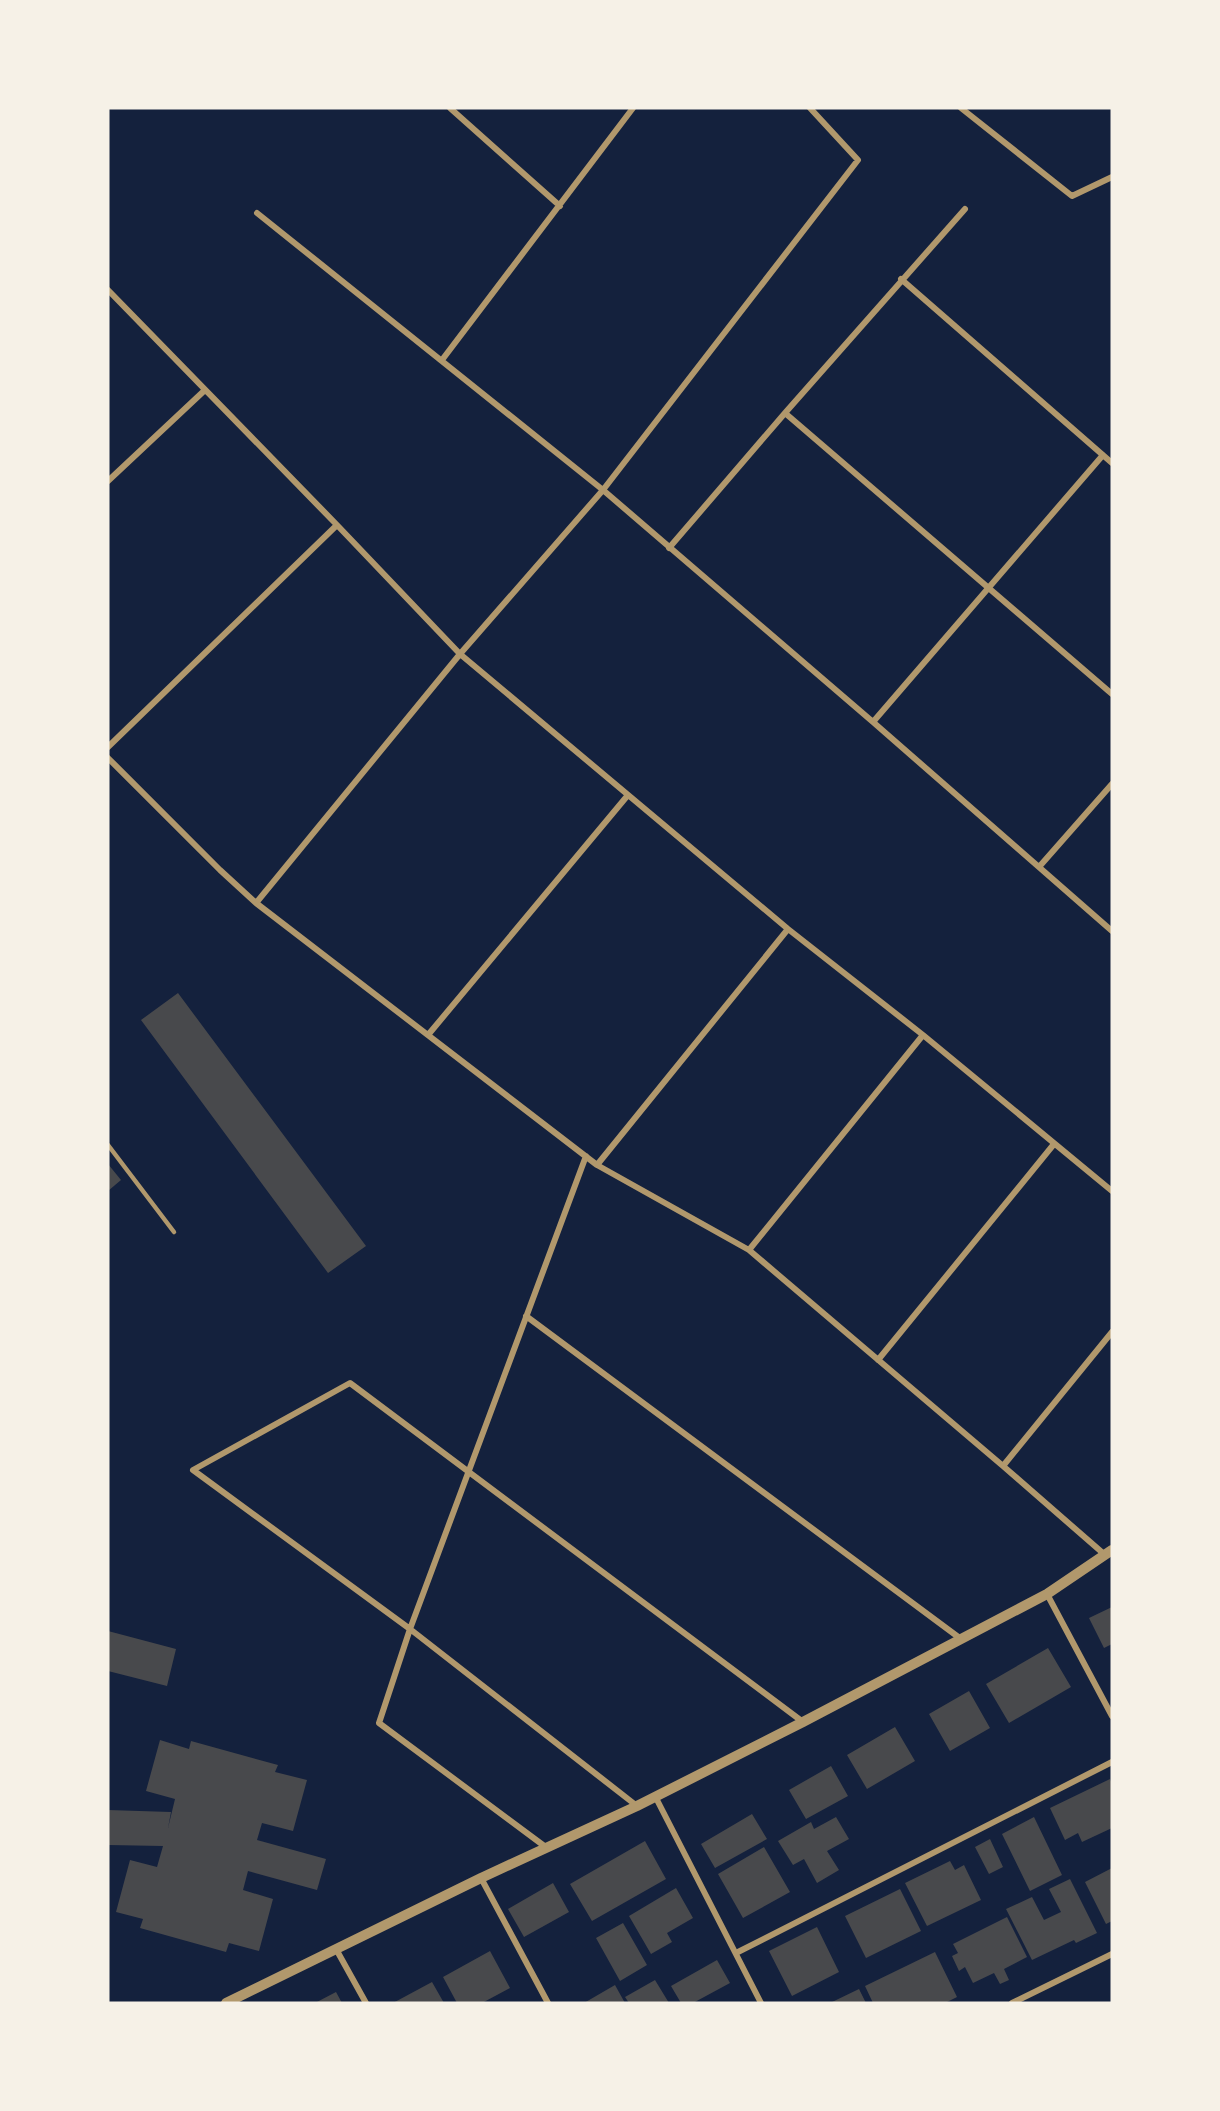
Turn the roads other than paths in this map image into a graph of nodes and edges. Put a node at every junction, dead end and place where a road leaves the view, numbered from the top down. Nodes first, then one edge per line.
1 (450, 108) edge
2 (633, 108) edge
3 (810, 108) edge
4 (961, 108) edge
5 (1112, 177) edge
6 (560, 206) junction
7 (965, 209) dead end
8 (257, 213) dead end
9 (902, 279) junction
10 (108, 290) edge
11 (442, 360) junction
12 (205, 390) junction
13 (785, 413) junction
14 (1103, 455) junction
15 (1112, 463) edge
16 (108, 481) edge
17 (603, 490) junction
18 (337, 525) junction
19 (669, 548) junction
20 (989, 589) junction
21 (460, 654) junction
22 (1112, 694) edge
23 (873, 722) junction
24 (108, 747) edge
25 (108, 758) edge
26 (1112, 784) edge
27 (628, 795) junction
28 (1039, 867) junction
29 (256, 903) junction
30 (788, 929) junction
31 (1112, 931) edge
32 (428, 1035) junction
33 (923, 1035) junction
34 (1054, 1144) junction
35 (108, 1145) edge
36 (586, 1156) junction
37 (597, 1165) junction
38 (1112, 1191) edge
39 (174, 1232) dead end
40 (749, 1250) junction
41 (526, 1316) junction
42 (1112, 1332) edge
43 (878, 1360) junction
44 (1004, 1466) junction
45 (468, 1473) junction
46 (1108, 1552) edge
47 (1047, 1593) junction
48 (410, 1629) junction
49 (960, 1639) junction
50 (1112, 1716) edge
51 (803, 1722) junction
52 (1112, 1762) edge
53 (655, 1796) junction
54 (637, 1806) junction
55 (547, 1848) junction
56 (481, 1878) junction
57 (336, 1949) junction
58 (736, 1953) junction
59 (1112, 1954) edge
60 (226, 2003) edge
61 (366, 2003) edge
62 (548, 2003) edge
63 (761, 2003) edge
64 (1012, 2003) edge

1 - 6 street
2 - 6 street
3 - 17 street
4 - 5 street
6 - 11 street
7 - 9 street
8 - 11 street
9 - 13 street
9 - 14 street
10 - 12 street
11 - 17 street
12 - 16 street
12 - 18 street
13 - 19 street
13 - 20 street
14 - 15 street
14 - 20 street
17 - 19 street
17 - 21 street
18 - 21 street
18 - 24 street
19 - 23 street
20 - 22 street
20 - 23 street
21 - 27 street
21 - 29 street
23 - 28 street
25 - 29 street
26 - 28 street
27 - 30 street
27 - 32 street
28 - 31 street
29 - 32 street
30 - 33 street
30 - 37 street
32 - 36 street
33 - 34 street
33 - 40 street
34 - 38 street
34 - 43 street
35 - 39 lane
36 - 37 street
36 - 41 street
37 - 40 street
40 - 43 street
41 - 45 street
41 - 49 street
42 - 44 street
43 - 44 street
44 - 46 street
45 - 48 street
45 - 48 street
45 - 51 street
46 - 47 street
47 - 49 street
47 - 50 street
48 - 54 street
48 - 55 street
49 - 51 street
51 - 53 street
52 - 58 street
53 - 54 street
53 - 58 street
54 - 55 street
55 - 56 street
56 - 57 street
56 - 62 street
57 - 60 street
57 - 61 street
58 - 63 street
59 - 64 street

